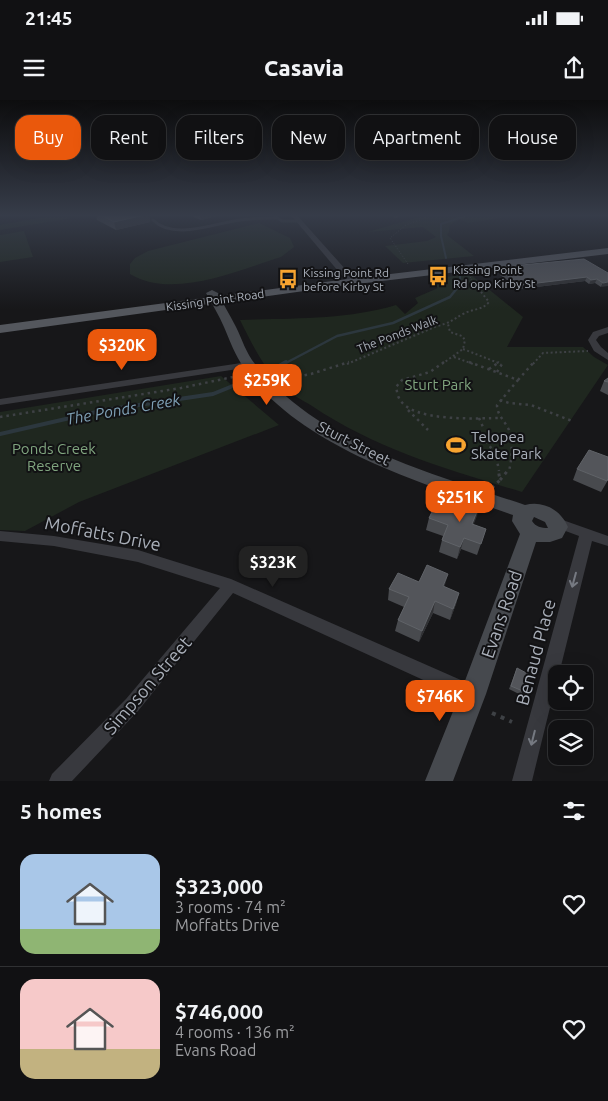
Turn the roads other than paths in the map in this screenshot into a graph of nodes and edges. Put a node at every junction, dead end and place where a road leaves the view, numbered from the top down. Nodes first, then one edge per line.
1 (321, 246) edge
2 (602, 246) edge
3 (608, 251) edge
4 (349, 278) junction
5 (214, 296) junction
6 (0, 321) edge
7 (0, 329) edge
8 (608, 330) edge
9 (608, 357) edge
10 (245, 370) junction
11 (0, 402) edge
12 (527, 522) junction
13 (557, 523) joint
14 (587, 534) junction
15 (2, 538) edge
16 (608, 541) edge
17 (231, 585) junction
18 (473, 694) junction
19 (59, 781) edge
20 (439, 781) edge
21 (522, 781) edge

1 - 4 street
2 - 4 main road, Kissing Point Road
3 - 4 main road, Kissing Point Road
4 - 5 main road, Kissing Point Road
5 - 6 main road, Kissing Point Road
5 - 7 main road, Kissing Point Road
5 - 10 street, Sturt Street
8 - 9 street
10 - 11 street
10 - 12 street, Sturt Street
12 - 13 street, Sturt Street
12 - 18 street, Evans Road
13 - 14 street
14 - 16 street
14 -> 21 street, Benaud Place
15 - 17 street, Moffatts Drive
17 - 18 street, Moffatts Drive
17 - 19 street, Simpson Street
18 - 20 street, Evans Road

